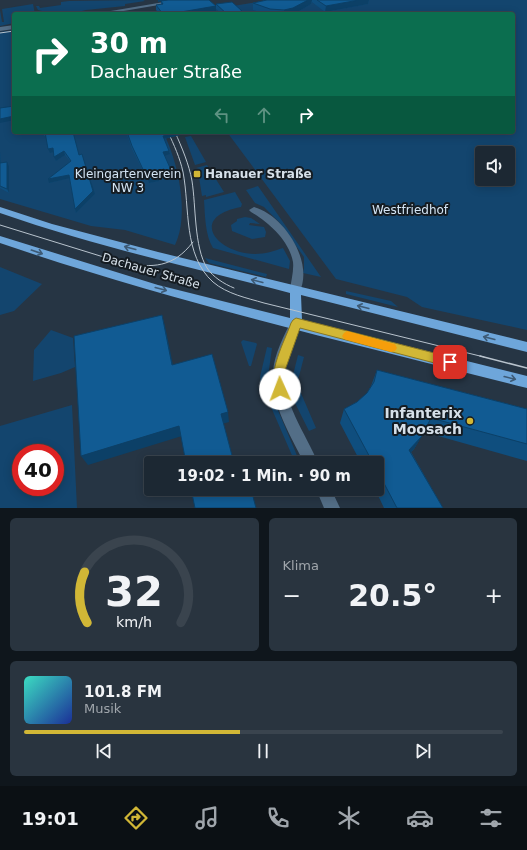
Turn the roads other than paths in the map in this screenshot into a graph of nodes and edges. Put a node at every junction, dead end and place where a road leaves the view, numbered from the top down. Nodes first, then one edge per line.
1 (186, 0) edge
2 (109, 12) edge
3 (12, 27) edge
4 (0, 29) edge
5 (0, 210) edge
6 (254, 210) dead end
7 (0, 239) edge
8 (295, 290) junction
9 (296, 323) junction
10 (527, 347) edge
11 (527, 382) edge
12 (308, 456) edge
13 (326, 496) edge
14 (332, 508) edge

1 - 2 street
3 - 4 street
8 -> 5 main road, Dachauer Straße
6 - 8 street
7 -> 9 main road, Dachauer Straße
8 - 9 main road
10 -> 8 main road, Dachauer Straße
9 -> 11 main road, Dachauer Straße
9 - 12 street
13 - 14 street

